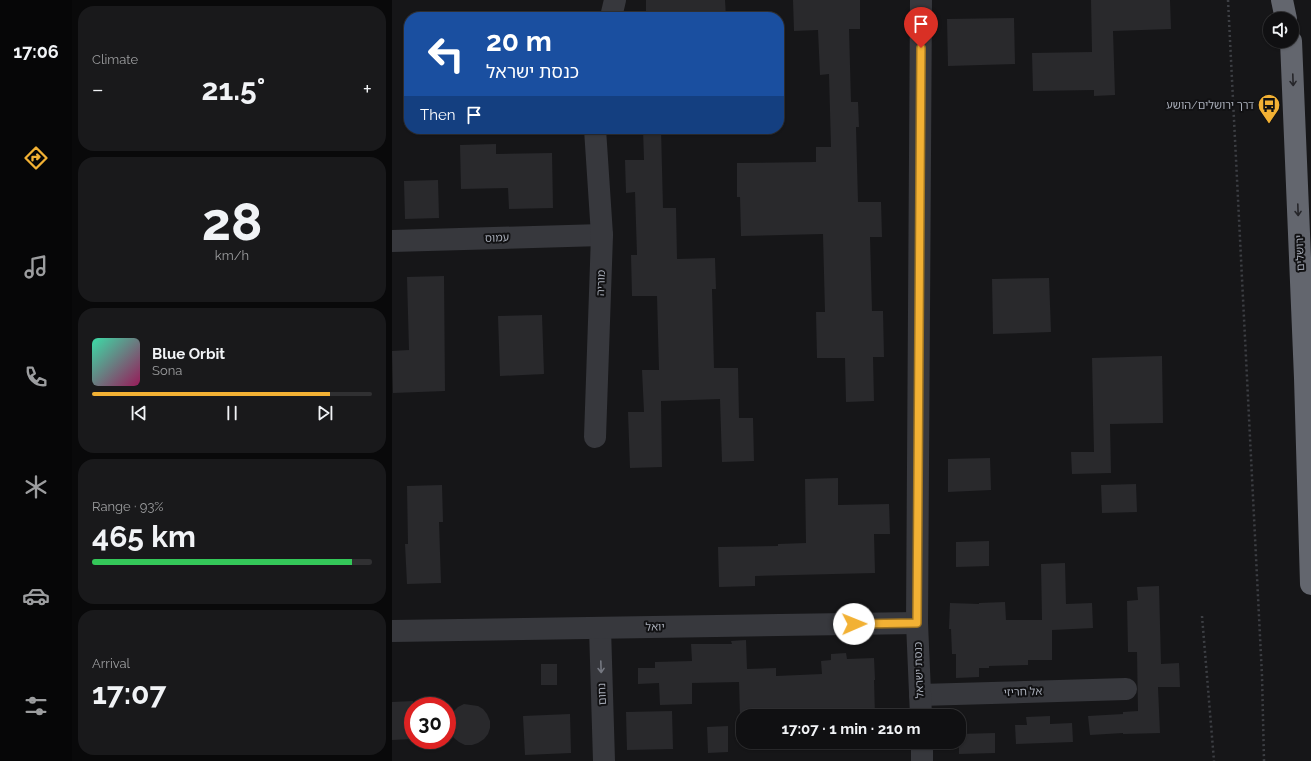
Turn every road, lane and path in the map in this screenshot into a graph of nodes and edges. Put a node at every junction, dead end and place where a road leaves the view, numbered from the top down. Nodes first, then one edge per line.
1 (615, 0) edge
2 (921, 0) edge
3 (1228, 0) edge
4 (1282, 0) edge
5 (1290, 0) edge
6 (612, 12) edge
7 (1285, 12) edge
8 (1290, 12) edge
9 (1291, 48) edge
10 (595, 134) edge
11 (602, 235) junction
12 (392, 241) edge
13 (595, 437) dead end
14 (1311, 584) edge
15 (1202, 616) dead end
16 (917, 623) junction
17 (600, 628) junction
18 (392, 631) edge
19 (1126, 689) dead end
20 (920, 706) edge
21 (922, 749) edge
22 (604, 761) edge
23 (922, 761) edge
24 (1214, 761) edge
25 (1264, 761) edge

1 - 6 street
2 - 16 street, כנסת ישראל
3 - 25 path
4 - 7 highway
5 - 8 highway
9 -> 14 highway, ירושלים
10 - 11 street, מוריה
11 - 12 street, עמוס
11 - 13 street, מוריה
15 - 24 path
16 - 17 street, יואל
16 - 20 street, כנסת ישראל
17 - 18 street, יואל
17 -> 22 street, נחום
19 - 20 street, אל חריזי
21 - 23 street

